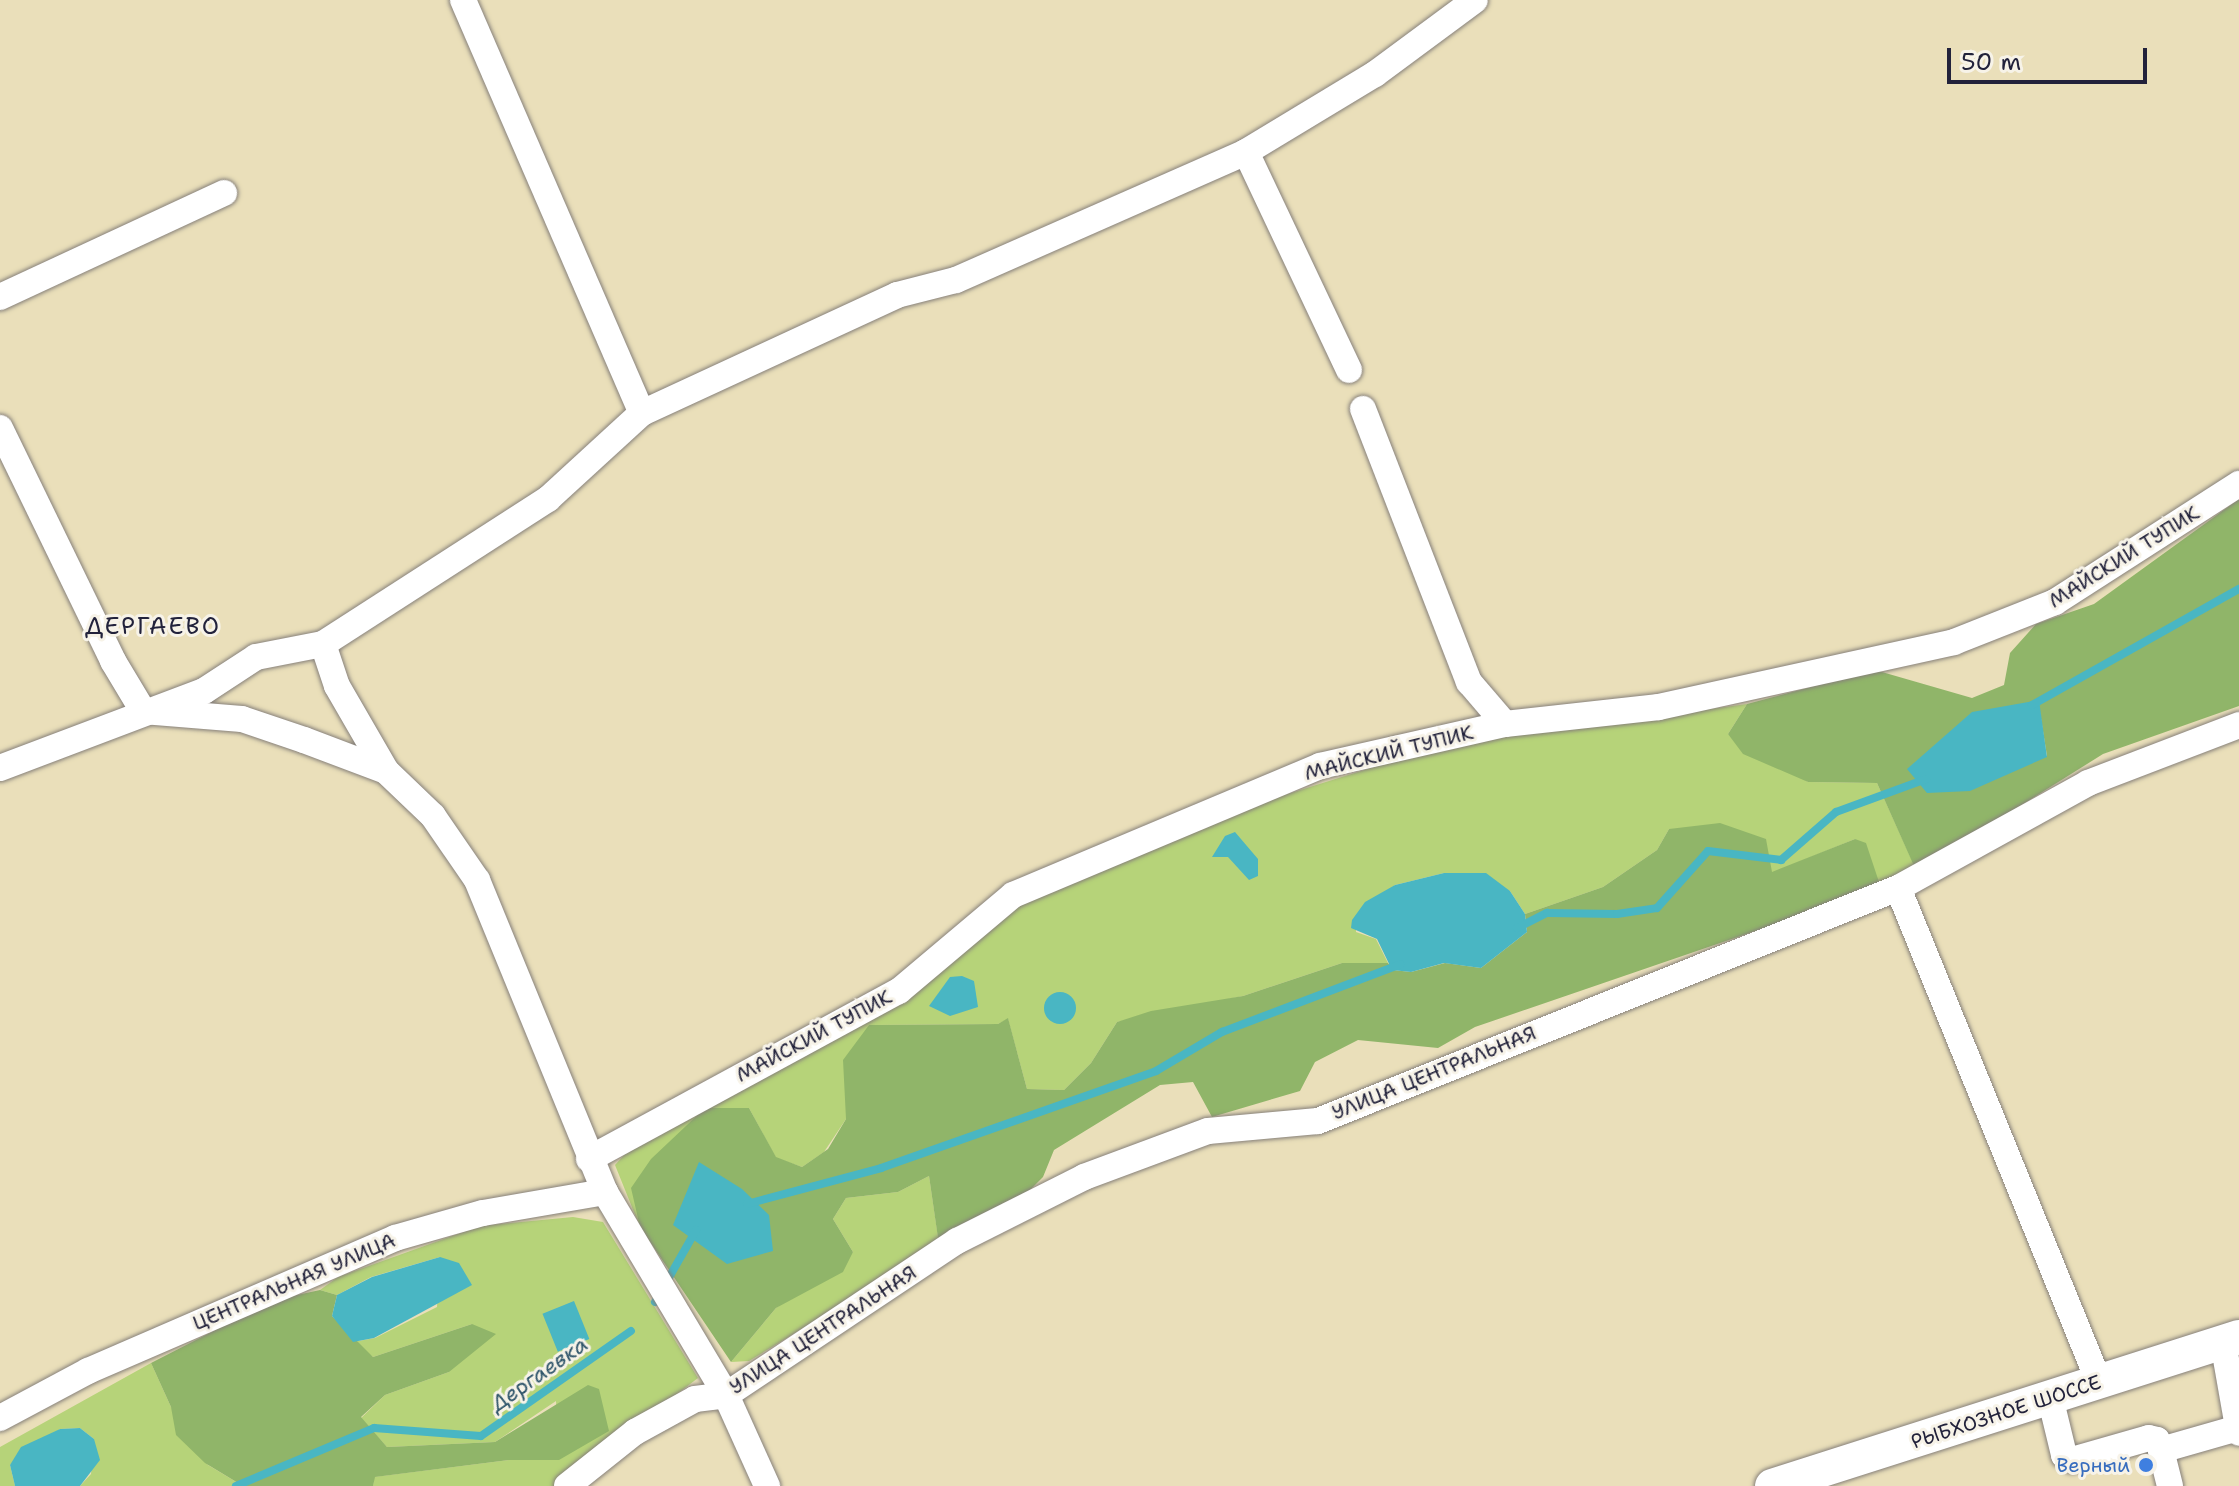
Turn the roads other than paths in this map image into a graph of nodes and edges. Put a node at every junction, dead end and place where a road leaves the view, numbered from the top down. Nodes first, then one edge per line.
1 (463, 0) edge
2 (1475, 0) edge
3 (1246, 152) junction
4 (224, 193) dead end
5 (0, 297) edge
6 (1349, 370) dead end
7 (1363, 409) dead end
8 (642, 413) junction
9 (0, 428) edge
10 (2239, 484) edge
11 (323, 644) junction
12 (143, 711) junction
13 (1505, 724) junction
14 (2239, 725) edge
15 (0, 768) edge
16 (386, 771) junction
17 (1898, 888) junction
18 (589, 1159) junction
19 (605, 1192) junction
20 (2231, 1339) edge
21 (2099, 1382) junction
22 (726, 1395) junction
23 (2050, 1397) junction
24 (0, 1418) edge
25 (2239, 1431) edge
26 (2161, 1450) junction
27 (567, 1486) edge
28 (767, 1486) edge
29 (1772, 1486) edge
30 (2170, 1486) edge

1 - 8 street
2 - 3 street
3 - 6 street
3 - 8 street
4 - 5 street
7 - 13 street
8 - 11 street
9 - 12 street
10 - 13 street, МАЙСКИЙ ТУПИК
11 - 12 street
11 - 16 street
12 - 15 street
12 - 16 street
13 - 18 street, МАЙСКИЙ ТУПИК
14 - 17 street, УЛИЦА ЦЕНТРАЛЬНАЯ
16 - 18 street
17 - 21 street
17 - 22 street, УЛИЦА ЦЕНТРАЛЬНАЯ
18 - 19 street
19 - 22 street
19 - 24 street, ЦЕНТРАЛЬНАЯ УЛИЦА
20 - 21 main road, РЫБХОЗНОЕ ШОССЕ
20 - 25 street
21 - 23 main road, РЫБХОЗНОЕ ШОССЕ
22 - 27 street, УЛИЦА ЦЕНТРАЛЬНАЯ
22 - 28 street
23 - 26 street
23 - 29 main road, РЫБХОЗНОЕ ШОССЕ
25 - 26 street
26 - 30 street

